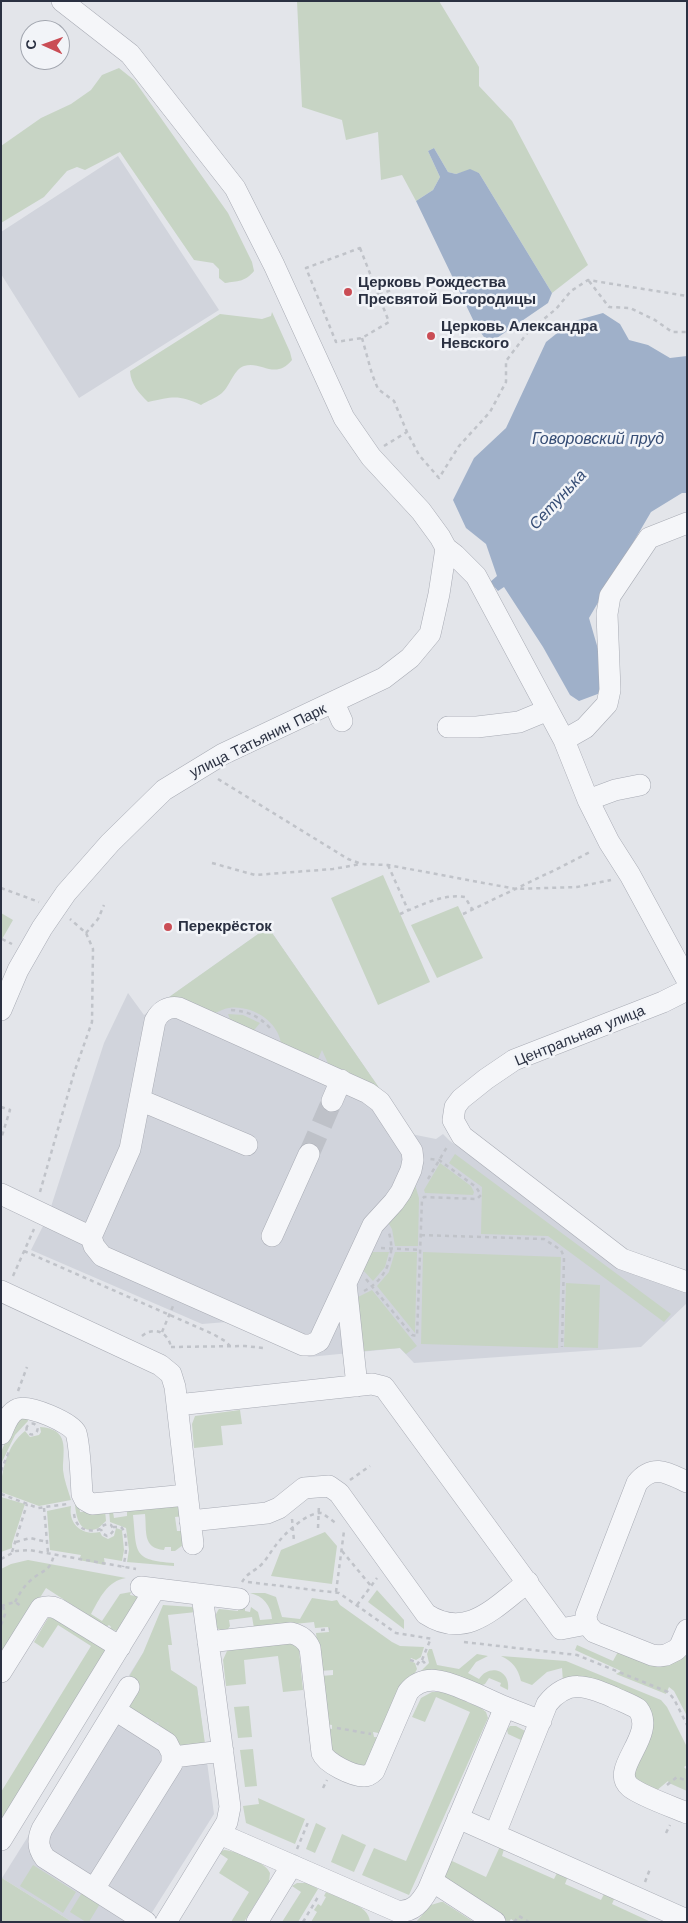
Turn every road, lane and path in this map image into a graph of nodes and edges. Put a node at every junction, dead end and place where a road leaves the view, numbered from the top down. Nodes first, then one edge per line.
1 (62, 1) edge
2 (387, 280) dead end
3 (588, 280) junction
4 (379, 295) junction
5 (687, 296) edge
6 (687, 332) edge
7 (362, 338) junction
8 (406, 432) junction
9 (382, 447) dead end
10 (687, 523) edge
11 (446, 548) junction
12 (548, 710) junction
13 (448, 727) dead end
14 (564, 740) junction
15 (217, 778) dead end
16 (640, 785) dead end
17 (588, 800) junction
18 (609, 842) junction
19 (212, 863) dead end
20 (362, 864) junction
21 (388, 866) junction
22 (630, 876) junction
23 (1, 888) edge
24 (516, 889) junction
25 (42, 904) dead end
26 (104, 906) dead end
27 (472, 909) junction
28 (408, 910) junction
29 (400, 914) dead end
30 (463, 914) dead end
31 (65, 915) dead end
32 (86, 933) junction
33 (2, 939) edge
34 (16, 945) dead end
35 (687, 980) edge
36 (687, 990) edge
37 (1, 1010) edge
38 (341, 1080) junction
39 (140, 1100) junction
40 (332, 1101) tunnel mouth
41 (1, 1107) edge
42 (1, 1139) edge
43 (450, 1141) dead end
44 (247, 1145) dead end
45 (309, 1154) tunnel mouth
46 (439, 1160) junction
47 (427, 1181) dead end
48 (1, 1194) edge
49 (38, 1210) junction
50 (380, 1216) junction
51 (421, 1235) junction
52 (272, 1236) dead end
53 (91, 1237) junction
54 (392, 1249) junction
55 (420, 1250) junction
56 (24, 1251) junction
57 (352, 1273) junction
58 (687, 1282) edge
59 (373, 1286) junction
60 (3, 1292) edge
61 (170, 1314) junction
62 (162, 1332) dead end
63 (230, 1346) junction
64 (171, 1347) dead end
65 (562, 1347) dead end
66 (271, 1351) dead end
67 (27, 1367) dead end
68 (25, 1373) dead end
69 (357, 1386) junction
70 (177, 1405) junction
71 (1, 1434) edge
72 (370, 1466) dead end
73 (365, 1470) dead end
74 (687, 1482) edge
75 (319, 1487) junction
76 (1, 1494) edge
77 (187, 1495) junction
78 (79, 1501) junction
79 (27, 1504) junction
80 (44, 1508) junction
81 (319, 1512) junction
82 (190, 1522) junction
83 (338, 1525) dead end
84 (113, 1527) junction
85 (318, 1528) dead end
86 (101, 1530) junction
87 (348, 1534) dead end
88 (15, 1543) junction
89 (47, 1543) junction
90 (192, 1544) dead end
91 (342, 1551) junction
92 (12, 1552) junction
93 (48, 1553) junction
94 (54, 1554) junction
95 (1, 1559) edge
96 (389, 1562) junction
97 (123, 1567) junction
98 (145, 1582) junction
99 (528, 1582) junction
100 (371, 1586) junction
101 (336, 1592) junction
102 (202, 1595) junction
103 (238, 1599) dead end
104 (15, 1602) dead end
105 (357, 1605) junction
106 (3, 1606) dead end
107 (587, 1624) junction
108 (1, 1625) edge
109 (687, 1630) edge
110 (423, 1631) dead end
111 (430, 1638) junction
112 (440, 1639) dead end
113 (460, 1641) dead end
114 (208, 1642) junction
115 (120, 1647) junction
116 (410, 1660) dead end
117 (422, 1660) dead end
118 (417, 1662) dead end
119 (1, 1672) edge
120 (129, 1687) dead end
121 (513, 1708) junction
122 (115, 1710) junction
123 (540, 1722) junction
124 (318, 1725) junction
125 (687, 1725) edge
126 (389, 1737) junction
127 (223, 1750) junction
128 (173, 1757) junction
129 (325, 1783) dead end
130 (323, 1788) dead end
131 (687, 1813) edge
132 (458, 1818) junction
133 (309, 1820) dead end
134 (304, 1833) dead end
135 (220, 1834) junction
136 (495, 1834) junction
137 (1, 1840) edge
138 (292, 1866) junction
139 (328, 1881) junction
140 (432, 1882) junction
141 (94, 1889) junction
142 (390, 1916) edge
143 (687, 1920) edge
144 (146, 1922) edge
145 (166, 1922) edge
146 (257, 1922) edge
147 (303, 1922) edge
148 (495, 1922) edge
149 (514, 1922) edge
150 (529, 1922) edge

1 - 11 street
2 - 4 path
3 - 5 path
3 - 6 path
3 - 8 path
4 - 7 path
4 - 7 path
7 - 8 path
8 - 9 path
10 - 14 street
11 - 12 street
11 - 37 street, улица Татьянин Парк
12 - 13 street
12 - 14 street
14 - 17 street
15 - 20 path
16 - 17 street
17 - 18 street
18 - 22 street
18 - 24 path
19 - 20 path
20 - 21 path
21 - 24 path
21 - 28 path
22 - 24 path
22 - 35 street
23 - 25 path
24 - 27 path
26 - 32 path
27 - 28 path
27 - 30 path
28 - 29 path
31 - 32 path
32 - 49 path
33 - 34 path
36 - 58 street, Центральная улица
38 - 39 street
38 - 40 street
38 - 50 street
39 - 44 street
39 - 53 street
41 - 42 path
43 - 46 path
45 - 52 street
46 - 47 path
46 - 51 path
48 - 49 street
49 - 53 street
49 - 56 path
50 - 54 path
50 - 57 street
51 - 55 path
51 - 65 path
53 - 57 street
54 - 55 path
54 - 57 path
54 - 59 path
55 - 59 path
56 - 60 path
56 - 61 path
57 - 59 path
57 - 59 path
57 - 69 street
60 - 70 street
61 - 62 path
61 - 63 path
63 - 64 path
63 - 66 path
67 - 68 path
69 - 70 street
69 - 99 street
70 - 77 street
71 - 78 street
72 - 73 path
74 - 107 street
75 - 81 path
75 - 82 street
75 - 96 street
76 - 79 path
77 - 78 street
77 - 82 street
78 - 80 path
78 - 86 path
79 - 80 path
79 - 88 path
80 - 89 path
81 - 83 path
81 - 85 path
81 - 101 path
82 - 90 street
84 - 86 path
84 - 86 path
84 - 97 path
87 - 91 path
88 - 89 path
88 - 92 path
89 - 93 path
91 - 100 path
91 - 101 path
92 - 93 path
92 - 95 path
93 - 94 path
94 - 97 path
94 - 104 path
96 - 99 street
96 - 100 path
97 - 98 path
98 - 102 street
98 - 115 street
99 - 107 street
100 - 105 path
101 - 105 path
102 - 103 street
102 - 114 street
105 - 111 path
106 - 108 path
107 - 109 street
110 - 111 path
111 - 112 path
111 - 117 path
113 - 125 path
114 - 124 street
114 - 127 street
115 - 119 street
115 - 137 street
116 - 118 path
120 - 122 street
121 - 123 street
121 - 126 street
121 - 132 street
122 - 128 street
122 - 141 street
123 - 131 street
123 - 136 street
124 - 126 path
124 - 126 street
127 - 128 street
127 - 135 street
128 - 141 street
129 - 130 path
132 - 136 street
132 - 140 street
133 - 134 path
135 - 138 street
135 - 145 street
136 - 143 street
138 - 139 street
138 - 146 street
139 - 142 street
139 - 147 path
140 - 142 street
140 - 148 street
141 - 144 street
149 - 150 path

